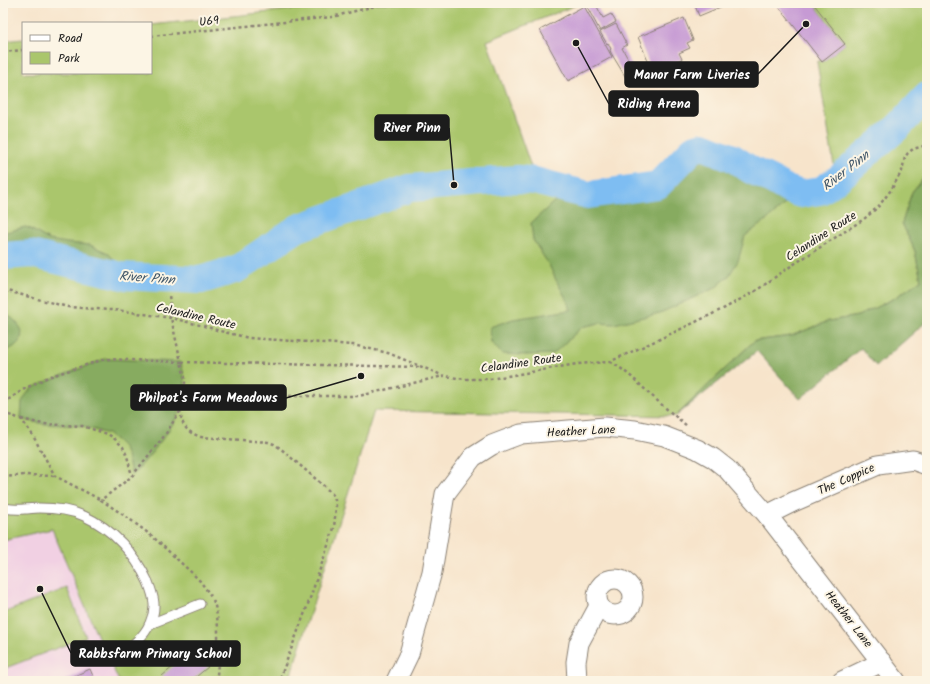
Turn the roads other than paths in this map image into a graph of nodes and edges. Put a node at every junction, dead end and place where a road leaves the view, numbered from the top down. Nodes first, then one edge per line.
1 (927, 465) edge
2 (3, 508) edge
3 (768, 516) junction
4 (200, 604) dead end
5 (599, 606) dead end
6 (150, 624) junction
7 (116, 656) dead end
8 (882, 662) junction
9 (396, 681) edge
10 (577, 681) edge
11 (842, 681) edge
12 (896, 681) edge

1 - 3 street, The Coppice
2 - 6 lane
3 - 8 street, Heather Lane
3 - 9 street, Heather Lane
4 - 6 lane
5 - 10 street
6 - 7 lane
8 - 11 street
8 - 12 street, Heather Lane

